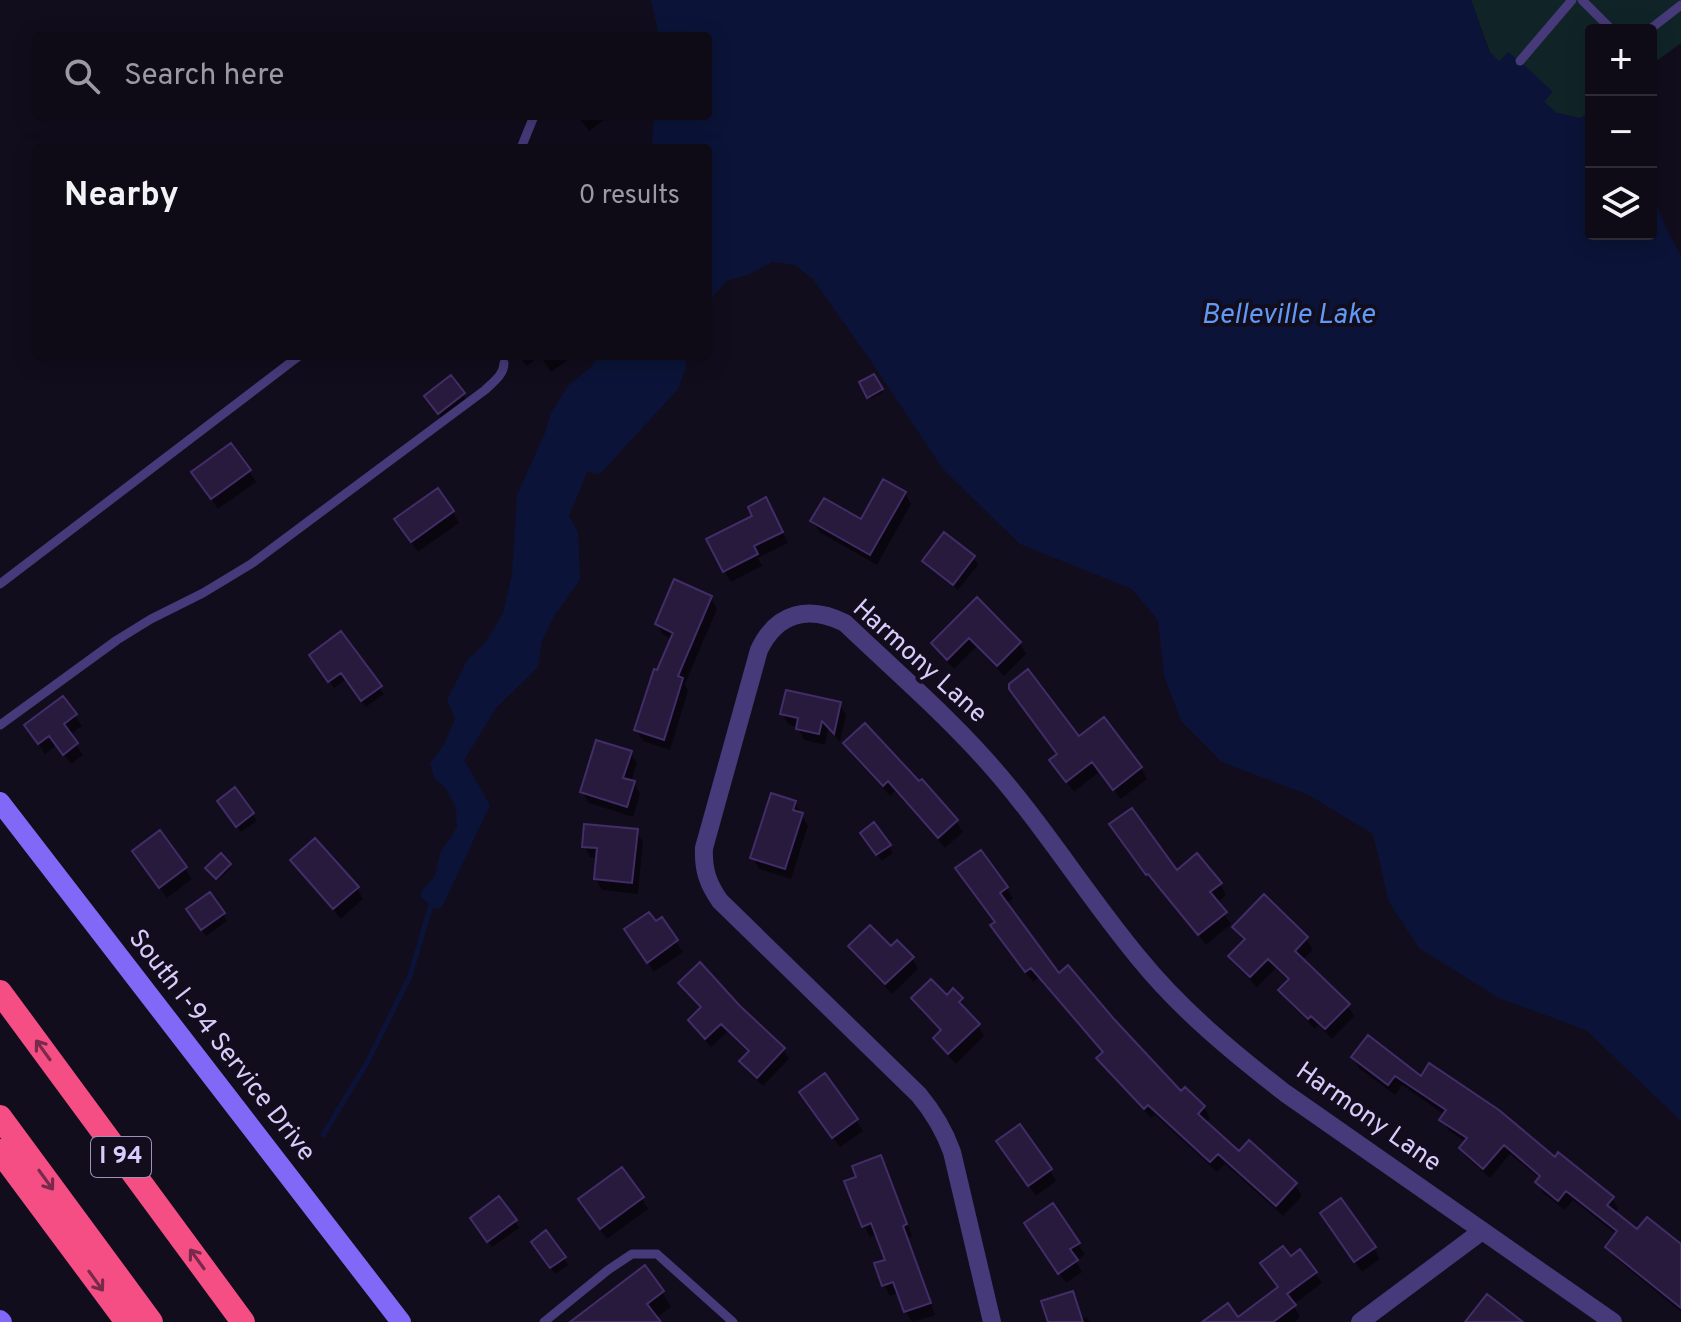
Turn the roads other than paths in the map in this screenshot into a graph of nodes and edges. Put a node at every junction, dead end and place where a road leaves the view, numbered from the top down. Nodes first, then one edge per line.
1 (1572, 0) edge
2 (1582, 0) edge
3 (1681, 5) edge
4 (1606, 24) edge
5 (1657, 24) edge
6 (1520, 61) dead end
7 (532, 120) edge
8 (523, 144) edge
9 (294, 360) edge
10 (504, 363) dead end
11 (0, 584) edge
12 (0, 725) edge
13 (0, 802) edge
14 (0, 992) edge
15 (0, 1117) edge
16 (0, 1151) edge
17 (1482, 1231) junction
18 (127, 1322) edge
19 (151, 1322) edge
20 (243, 1322) edge
21 (401, 1322) edge
22 (544, 1322) edge
23 (733, 1322) edge
24 (992, 1322) edge
25 (1360, 1322) edge
26 (1613, 1322) edge

1 - 6 lane
2 - 4 lane
3 - 5 lane
7 - 8 lane
9 - 11 lane
10 - 12 lane
13 - 21 street, South I-94 Service Drive
20 -> 14 highway, I 94
15 -> 19 highway, I 94
16 -> 18 highway
17 - 24 street, Harmony Lane
17 - 25 street
17 - 26 street, Harmony Lane
22 - 23 lane

